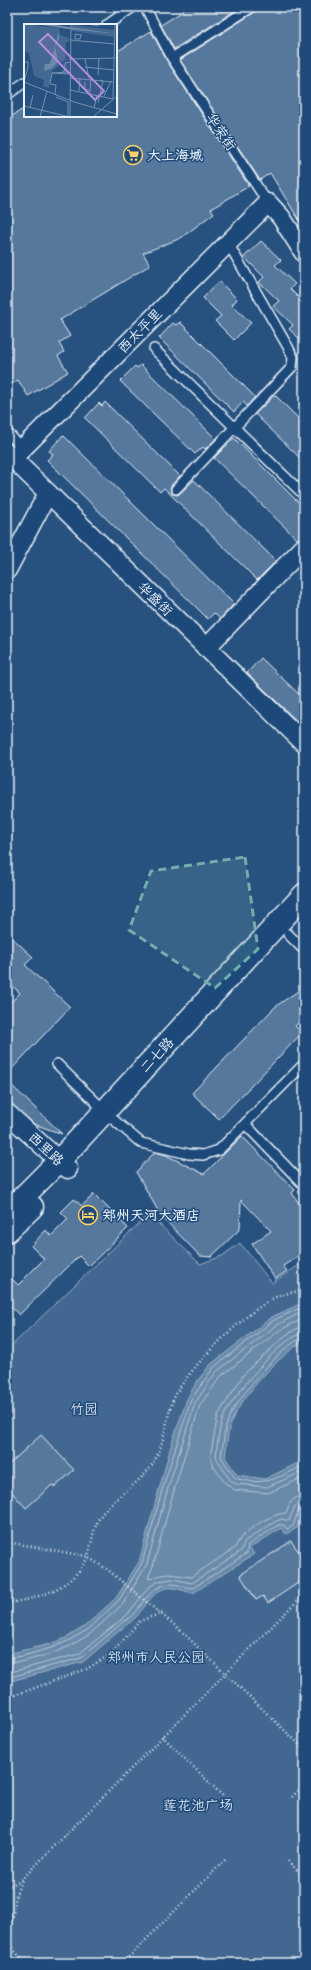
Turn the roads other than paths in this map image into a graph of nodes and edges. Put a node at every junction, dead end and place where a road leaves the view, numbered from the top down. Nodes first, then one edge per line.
1 (133, 7) edge
2 (145, 7) edge
3 (252, 7) edge
4 (108, 24) edge
5 (172, 58) junction
6 (24, 83) edge
7 (7, 95) edge
8 (268, 203) junction
9 (228, 243) junction
10 (304, 253) edge
11 (154, 349) dead end
12 (234, 428) junction
13 (7, 432) edge
14 (14, 454) edge
15 (176, 489) dead end
16 (48, 493) junction
17 (304, 495) edge
18 (304, 547) edge
19 (7, 570) edge
20 (206, 648) junction
21 (304, 743) edge
22 (304, 895) edge
23 (304, 916) edge
24 (288, 934) junction
25 (304, 950) edge
26 (57, 1064) dead end
27 (304, 1064) edge
28 (7, 1113) edge
29 (110, 1116) junction
30 (245, 1124) junction
31 (64, 1165) junction
32 (304, 1185) edge
33 (7, 1213) edge
34 (7, 1231) edge

1 - 4 lane
2 - 5 lane, 华荣街
3 - 5 lane
5 - 8 lane, 华荣街
6 - 7 lane
8 - 9 street, 西太平里
8 - 10 street, 华荣街
9 - 12 lane
9 - 14 street, 西太平里
11 - 12 lane
12 - 15 lane
12 - 17 lane
13 - 14 lane
14 - 16 street, 华盛街
16 - 19 street
16 - 20 street, 华盛街
18 - 20 street
20 - 21 street, 华盛街
22 - 29 main road, 二七路
23 - 24 main road, 二七路
24 - 25 lane
24 - 29 main road, 二七路
26 - 29 lane
27 - 30 lane
28 - 31 street, 西里路
29 - 30 lane
29 - 31 main road, 二七路
30 - 32 lane
31 - 33 main road, 二七路
31 - 34 main road, 二七路

